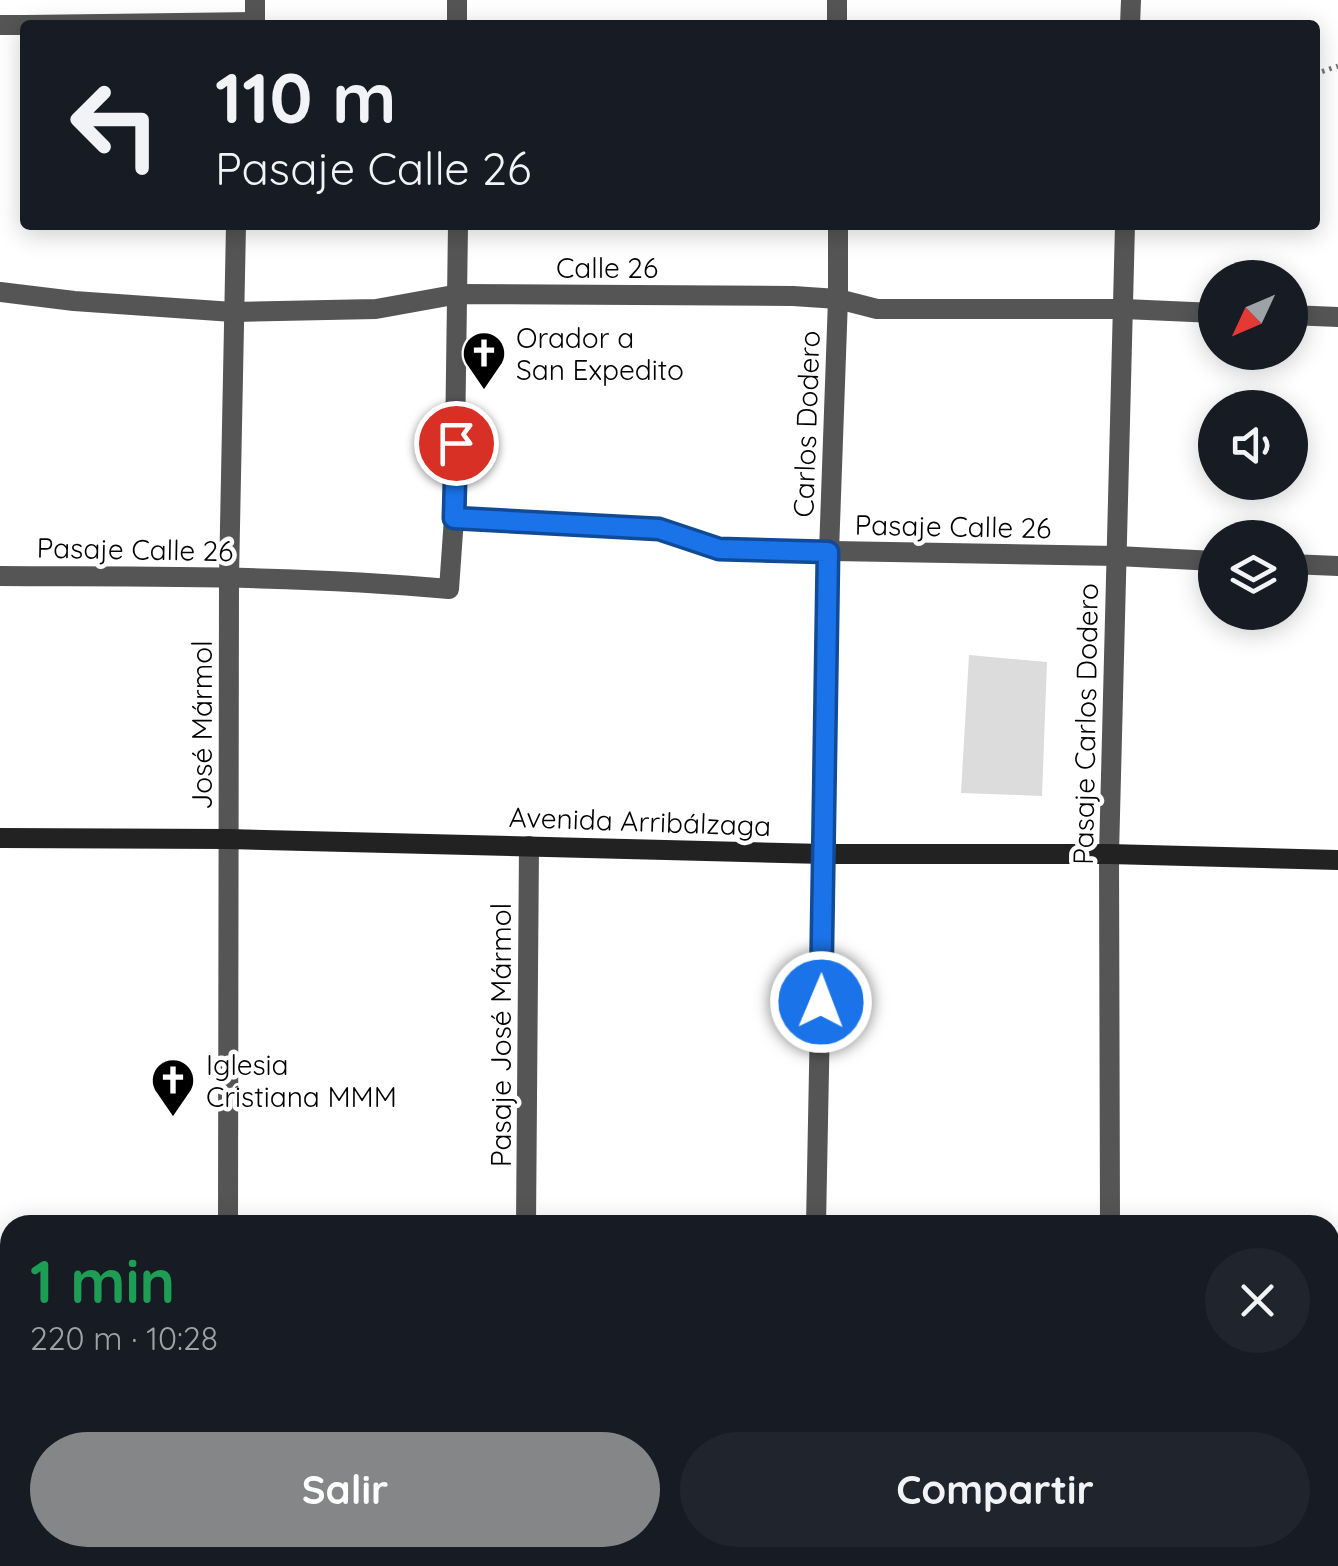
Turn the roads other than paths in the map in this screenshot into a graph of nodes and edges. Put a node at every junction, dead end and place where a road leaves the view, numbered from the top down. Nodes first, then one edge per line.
1 (255, 16) edge
2 (153, 20) edge
3 (236, 230) edge
4 (458, 230) edge
5 (838, 230) edge
6 (1125, 230) edge
7 (0, 292) edge
8 (459, 294) junction
9 (838, 300) junction
10 (1124, 309) junction
11 (1198, 311) edge
12 (233, 312) junction
13 (1308, 316) edge
14 (1338, 317) edge
15 (454, 518) junction
16 (828, 552) junction
17 (1117, 556) junction
18 (1198, 559) edge
19 (1308, 565) edge
20 (1338, 566) edge
21 (0, 576) edge
22 (230, 578) junction
23 (0, 838) edge
24 (228, 839) junction
25 (529, 846) junction
26 (824, 854) junction
27 (1109, 854) junction
28 (1338, 860) edge
29 (228, 1215) edge
30 (526, 1215) edge
31 (816, 1215) edge
32 (1110, 1215) edge

1 - 2 street
3 - 12 street, José Mármol
4 - 8 street
5 - 9 street, Carlos Dodero
6 - 10 street, Pasaje Carlos Dodero
7 - 12 street, Calle 26
8 - 9 street, Calle 26
8 - 12 street, Calle 26
8 - 15 street
9 - 10 street, Calle 26
9 - 16 street, Carlos Dodero
10 - 11 street, Calle 26
10 - 17 street, Pasaje Carlos Dodero
12 - 22 street, José Mármol
13 - 14 street
15 - 16 street, Pasaje Calle 26
15 - 22 street, Pasaje Calle 26
16 - 17 street, Pasaje Calle 26
16 - 26 street, Carlos Dodero
17 - 18 street, Pasaje Calle 26
17 - 27 street, Pasaje Carlos Dodero
19 - 20 street
21 - 22 street, Pasaje Calle 26
22 - 24 street, José Mármol
23 - 24 main road, Avenida Arribálzaga
24 - 25 main road, Avenida Arribálzaga
24 - 29 street, José Mármol
25 - 26 main road, Avenida Arribálzaga
25 - 30 street, Pasaje José Mármol
26 - 27 main road, Avenida Arribálzaga
26 - 31 street, Carlos Dodero
27 - 28 main road, Avenida Arribálzaga
27 - 32 street, Pasaje Carlos Dodero

